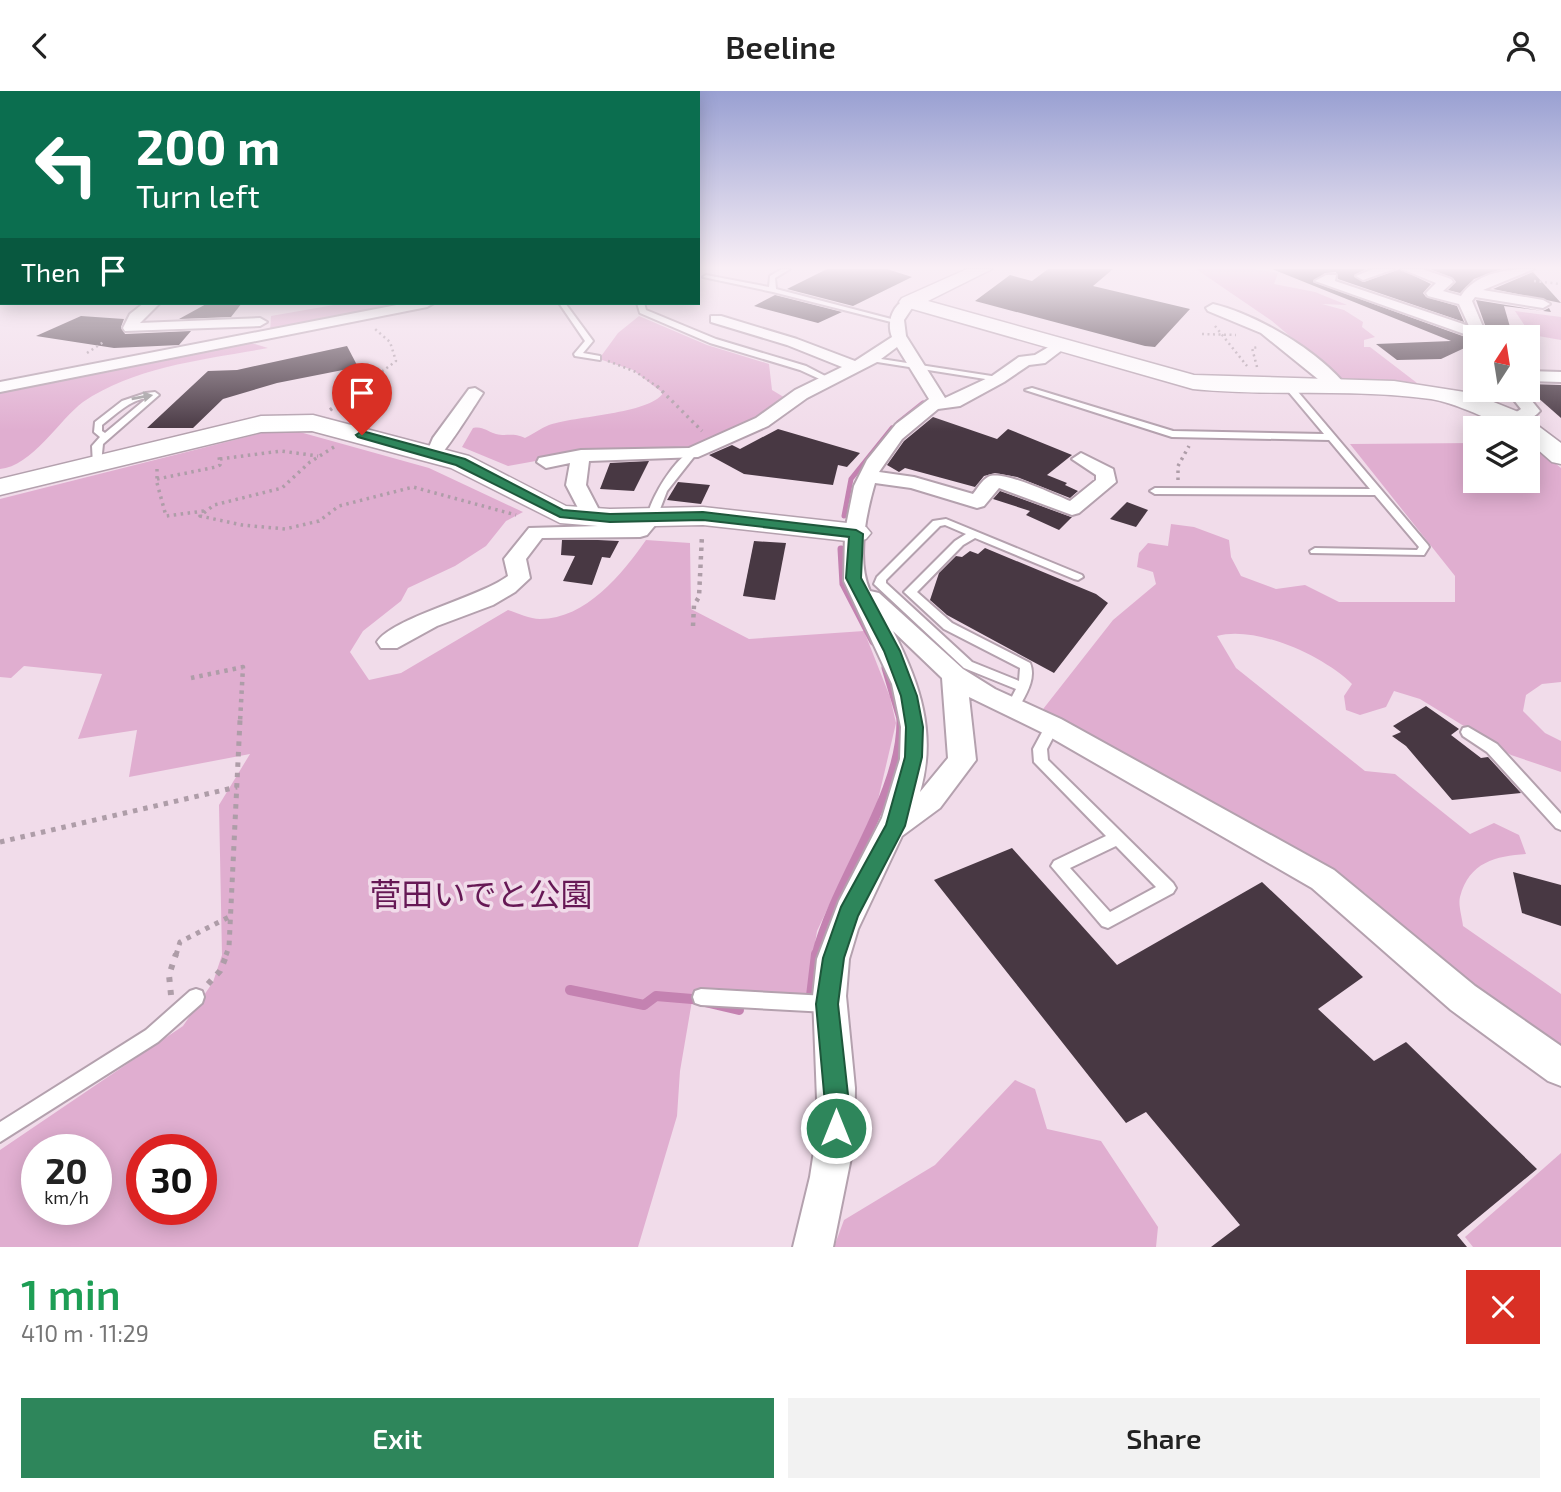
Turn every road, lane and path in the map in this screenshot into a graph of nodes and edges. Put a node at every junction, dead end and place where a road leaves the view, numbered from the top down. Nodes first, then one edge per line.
1 (132, 323) edge
2 (225, 323) edge
3 (253, 323) edge
4 (367, 323) edge
5 (579, 323) edge
6 (671, 323) edge
7 (729, 323) edge
8 (899, 323) edge
9 (902, 323) edge
10 (915, 323) edge
11 (1257, 323) edge
12 (1441, 323) edge
13 (1214, 325) dead end
14 (1463, 331) edge
15 (1202, 334) dead end
16 (1220, 335) junction
17 (1062, 344) junction
18 (1287, 344) junction
19 (597, 358) joint
20 (864, 363) junction
21 (921, 368) junction
22 (1250, 369) junction
23 (1540, 376) edge
24 (1561, 377) edge
25 (827, 379) junction
26 (998, 379) junction
27 (1220, 386) junction
28 (0, 387) edge
29 (1290, 387) junction
30 (1340, 389) junction
31 (1029, 390) dead end
32 (475, 394) dead end
33 (350, 396) dead end
34 (1525, 403) edge
35 (934, 405) junction
36 (1509, 416) edge
37 (1521, 416) edge
38 (104, 436) junction
39 (1331, 437) junction
40 (1540, 439) edge
41 (714, 444) junction
42 (323, 445) dead end
43 (334, 447) junction
44 (346, 449) dead end
45 (692, 453) junction
46 (209, 454) dead end
47 (435, 454) junction
48 (319, 456) junction
49 (581, 456) junction
50 (1561, 456) edge
51 (220, 459) junction
52 (1081, 459) dead end
53 (156, 461) dead end
54 (546, 462) dead end
55 (96, 463) junction
56 (1178, 466) dead end
57 (1177, 472) dead end
58 (867, 476) junction
59 (156, 479) junction
60 (0, 487) edge
61 (1155, 491) dead end
62 (1377, 492) junction
63 (488, 499) dead end
64 (204, 511) junction
65 (703, 516) junction
66 (551, 517) junction
67 (652, 517) junction
68 (856, 534) junction
69 (974, 534) junction
70 (1315, 551) dead end
71 (1078, 577) dead end
72 (859, 590) junction
73 (693, 626) dead end
74 (389, 642) dead end
75 (954, 675) junction
76 (191, 678) dead end
77 (1017, 697) junction
78 (1052, 726) junction
79 (1468, 732) dead end
80 (237, 787) junction
81 (1561, 824) edge
82 (895, 826) junction
83 (1117, 838) junction
84 (0, 842) edge
85 (230, 917) junction
86 (171, 996) dead end
87 (197, 997) joint
88 (701, 997) dead end
89 (827, 1004) junction
90 (1561, 1068) edge
91 (0, 1133) edge
92 (813, 1247) edge

1 - 2 street
3 - 28 street
4 - 33 path
5 - 19 lane
6 - 25 lane
7 - 20 street
8 - 20 street
9 - 21 street
10 - 17 street
11 - 18 street
12 - 14 street
13 - 16 path
15 - 16 path
16 - 22 path
17 - 26 street
17 - 27 street
18 - 22 path
18 - 30 street
19 - 41 path
20 - 21 lane
20 - 25 street
21 - 26 lane
21 - 35 street
22 - 27 path
23 - 24 street
25 - 41 street
26 - 35 street
27 - 29 street
29 - 30 street
29 - 39 lane
30 - 36 street
31 - 39 lane
32 - 47 street
34 - 37 street
35 - 58 street
38 -> 38 lane
38 - 55 lane
39 - 62 lane
40 - 50 street
41 - 45 street
42 - 43 path
43 - 44 path
43 - 48 path
45 - 49 street
45 - 67 lane
46 - 51 path
47 - 55 street
47 - 66 street
48 - 51 path
48 - 64 path
49 - 54 street
49 - 66 street
51 - 59 path
52 - 58 street
53 - 59 path
55 - 60 street
56 - 57 path
58 - 68 street
59 - 64 path
61 - 62 lane
62 - 70 lane
63 - 66 path
64 - 66 path
65 - 67 street
65 - 68 street
65 - 73 path
66 - 67 street
67 - 74 street
68 - 72 street
69 - 71 lane
69 - 77 lane
69 - 77 lane
72 - 75 street
72 - 82 street
75 - 77 street
75 - 82 street
76 - 80 path
77 - 78 street
78 - 83 lane
78 - 90 street
79 - 81 lane
80 - 84 path
80 - 85 path
82 - 89 street
83 - 83 lane
85 - 86 path
85 - 87 path
87 - 91 lane
88 - 89 lane
89 - 92 street

